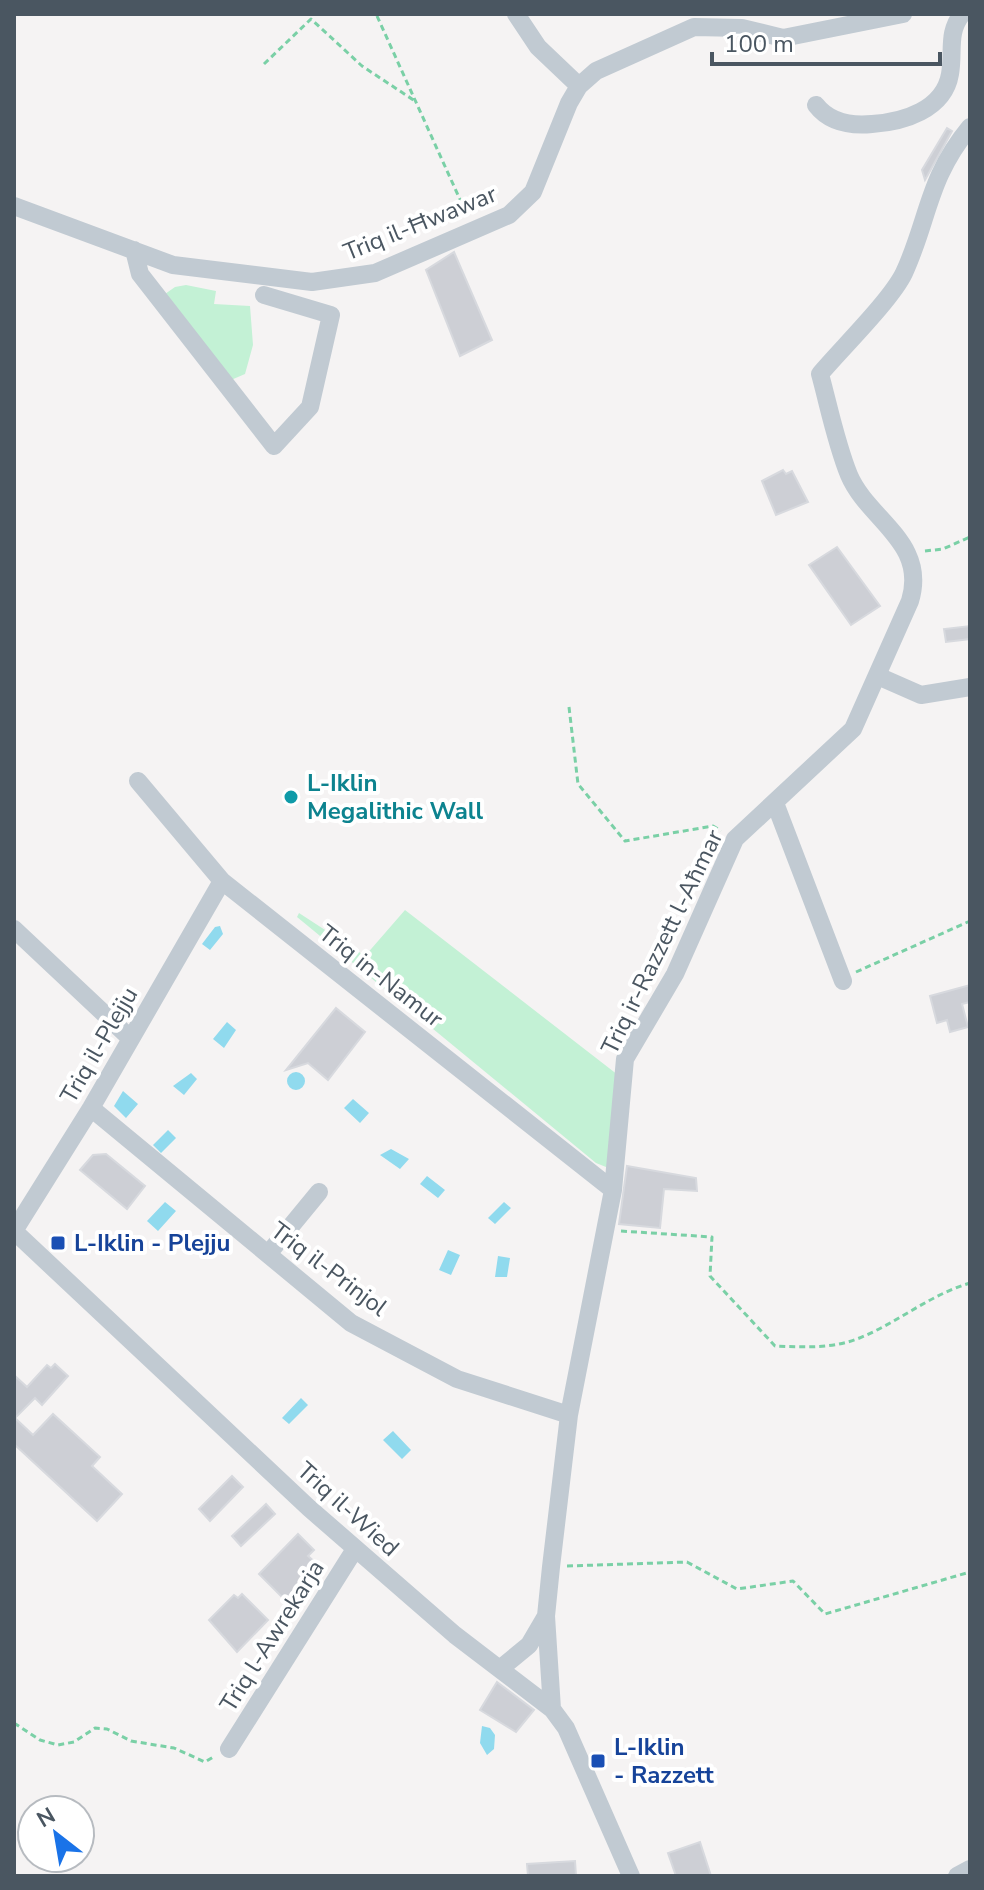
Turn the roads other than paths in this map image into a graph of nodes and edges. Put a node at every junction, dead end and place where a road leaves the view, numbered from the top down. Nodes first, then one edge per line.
1 (516, 14) edge
2 (903, 14) edge
3 (962, 14) edge
4 (579, 86) junction
5 (816, 105) dead end
6 (970, 127) edge
7 (14, 206) edge
8 (134, 250) junction
9 (264, 295) dead end
10 (880, 677) junction
11 (970, 687) edge
12 (138, 781) dead end
13 (775, 803) junction
14 (222, 881) junction
15 (14, 929) edge
16 (843, 981) road end
17 (130, 1038) junction
18 (91, 1108) junction
19 (613, 1190) junction
20 (319, 1192) dead end
21 (14, 1231) edge
22 (268, 1254) junction
23 (569, 1415) junction
24 (355, 1549) junction
25 (546, 1616) junction
26 (501, 1668) junction
27 (552, 1709) junction
28 (229, 1749) road end
29 (614, 1843) junction
30 (970, 1869) edge
31 (619, 1876) edge
32 (631, 1876) edge
33 (957, 1876) edge

1 - 4 street
2 - 4 street
3 - 5 street
4 - 8 street, Triq il-Ħwawar
6 - 10 street, Triq ir-Razzett l-Aħmar
7 - 8 street, Triq il-Ħwawar
8 - 9 street
10 - 11 street
10 - 13 street, Triq ir-Razzett l-Aħmar
12 - 14 street, Triq in-Namur
13 - 16 street
13 - 19 street, Triq ir-Razzett l-Aħmar
14 - 17 street, Triq il-Plejju
14 - 19 street, Triq in-Namur
15 - 17 street
17 - 18 street, Triq il-Plejju
18 - 21 street, Triq il-Plejju
18 - 22 street, Triq il-Prinjol
19 - 23 street, Triq ir-Razzett l-Aħmar
20 - 22 street
21 - 24 street, Triq il-Wied
22 - 23 street, Triq il-Prinjol
23 - 25 street, Triq ir-Razzett l-Aħmar
24 - 26 street, Triq il-Wied
24 - 28 street, Triq l-Awrekarja
25 - 26 street, Triq ir-Razzett l-Aħmar
25 - 27 street, Triq ir-Razzett l-Aħmar
26 - 27 street, Triq il-Wied
27 - 29 street, Triq il-Wied
29 - 31 street, Triq il-Wied
29 - 32 street, Triq il-Wied
30 - 33 street

